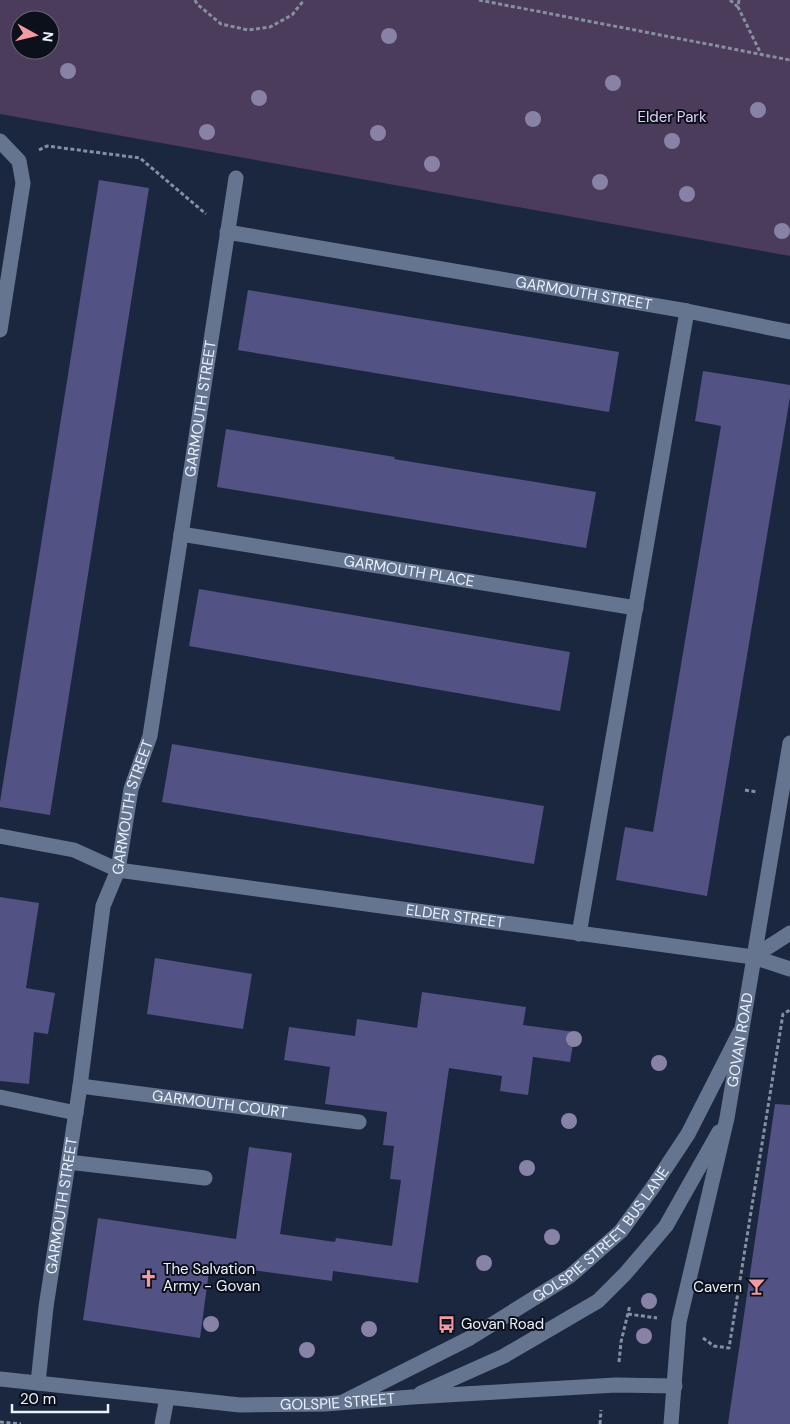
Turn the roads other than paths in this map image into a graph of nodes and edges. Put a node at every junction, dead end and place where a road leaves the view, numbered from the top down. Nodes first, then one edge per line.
1 (0, 141) edge
2 (236, 178) dead end
3 (227, 232) junction
4 (687, 311) junction
5 (0, 330) edge
6 (790, 332) edge
7 (181, 534) junction
8 (636, 608) junction
9 (790, 743) edge
10 (0, 836) edge
11 (118, 870) junction
12 (790, 933) edge
13 (579, 934) junction
14 (753, 957) junction
15 (790, 969) edge
16 (742, 1029) junction
17 (80, 1086) junction
18 (0, 1097) edge
19 (76, 1113) junction
20 (727, 1118) junction
21 (359, 1122) dead end
22 (68, 1162) junction
23 (205, 1178) dead end
24 (0, 1379) edge
25 (38, 1383) junction
26 (675, 1386) junction
27 (412, 1397) junction
28 (167, 1398) junction
29 (342, 1403) junction
30 (162, 1424) edge
31 (671, 1424) edge

1 - 5 street
2 - 3 street, GARMOUTH STREET
3 - 4 street, GARMOUTH STREET
3 - 7 street, GARMOUTH STREET
4 - 6 street, GARMOUTH STREET
4 - 8 street
7 - 8 street, GARMOUTH PLACE
7 - 11 street, GARMOUTH STREET
8 - 13 street
9 - 14 street, GOVAN ROAD
10 - 11 street, ELDER STREET
11 - 13 street, ELDER STREET
11 - 17 street, GARMOUTH STREET
12 - 14 street
13 - 14 street, ELDER STREET
14 - 15 street, ELDER STREET
14 - 16 street, GOVAN ROAD
16 - 20 street, GOVAN ROAD
16 - 29 street, GOLSPIE STREET BUS LANE
17 - 19 street, GARMOUTH STREET
17 - 21 street, GARMOUTH COURT
18 - 19 street
19 - 22 street, GARMOUTH STREET
20 - 26 street, GOVAN ROAD
20 - 27 street
22 - 23 street
22 - 25 street, GARMOUTH STREET
24 - 25 street, GOLSPIE STREET
25 - 28 street, GOLSPIE STREET
26 - 27 street, GOLSPIE STREET
26 - 31 street, GOVAN ROAD
27 - 29 street, GOLSPIE STREET
28 - 29 street, GOLSPIE STREET
28 - 30 street

